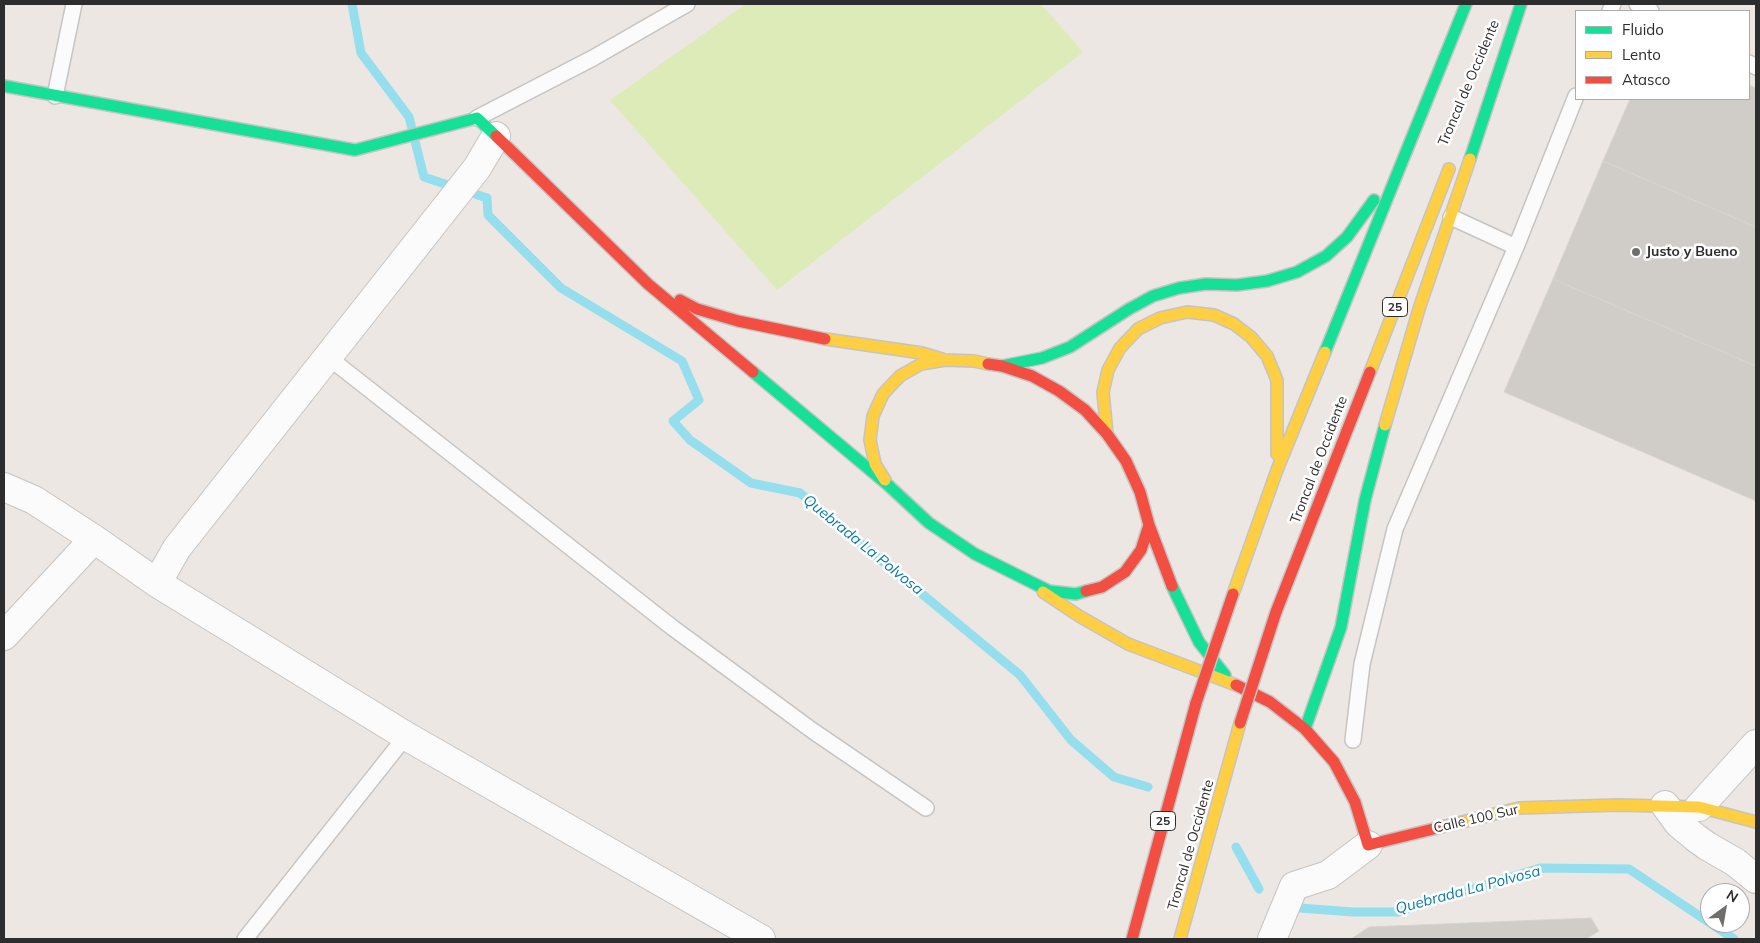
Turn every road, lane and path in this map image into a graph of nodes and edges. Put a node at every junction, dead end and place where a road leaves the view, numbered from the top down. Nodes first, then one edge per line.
1 (74, 4) edge
2 (687, 4) edge
3 (1466, 4) edge
4 (1520, 4) edge
5 (1637, 4) edge
6 (1649, 10) edge
7 (4, 86) edge
8 (55, 96) junction
9 (1575, 99) edge
10 (1473, 112) dead end
11 (487, 127) junction
12 (1409, 140) junction
13 (1454, 157) dead end
14 (1451, 218) junction
15 (1516, 247) junction
16 (648, 284) junction
17 (328, 357) junction
18 (945, 360) junction
19 (1002, 366) junction
20 (1107, 434) junction
21 (1277, 470) junction
22 (888, 485) junction
23 (4, 487) edge
24 (1149, 525) junction
25 (94, 539) junction
26 (1024, 579) junction
27 (157, 583) junction
28 (4, 636) edge
29 (1231, 683) junction
30 (1305, 729) junction
31 (406, 736) junction
32 (1353, 740) dead end
33 (1756, 744) edge
34 (1665, 806) junction
35 (1699, 807) junction
36 (926, 808) dead end
37 (1756, 822) edge
38 (1368, 845) junction
39 (1756, 879) edge
40 (245, 939) edge
41 (761, 939) edge
42 (1132, 939) edge
43 (1180, 939) edge
44 (1272, 939) edge

1 - 8 lane
2 - 11 lane
3 - 12 main road, 25
4 - 10 main road, Troncal de Occidente
4 - 14 main road
5 - 6 lane
7 - 8 main road
8 - 11 main road
9 - 15 lane
11 - 16 main road
11 - 17 street
12 - 19 main road
12 - 21 main road, 25
13 - 43 main road, Troncal de Occidente / 25, bridge
14 - 15 lane
14 - 30 main road
15 - 32 lane
16 - 18 main road
16 - 22 main road
17 - 27 street
17 - 36 lane
18 - 19 main road
18 - 22 main road
19 - 20 main road
20 - 21 main road
20 - 24 main road
21 - 42 main road, 25, bridge
22 - 26 main road
23 - 25 street
24 - 26 main road
24 - 29 main road
25 - 27 street
25 - 28 street
26 - 29 main road
27 - 31 street
29 - 30 main road
30 - 38 main road
31 - 40 lane
31 - 41 street
33 - 35 street
34 - 35 main road, Calle 100 Sur
34 - 38 main road, Calle 100 Sur
34 - 39 street
35 - 37 main road, Calle 100 Sur
38 - 44 street, Calle 100 Sur

